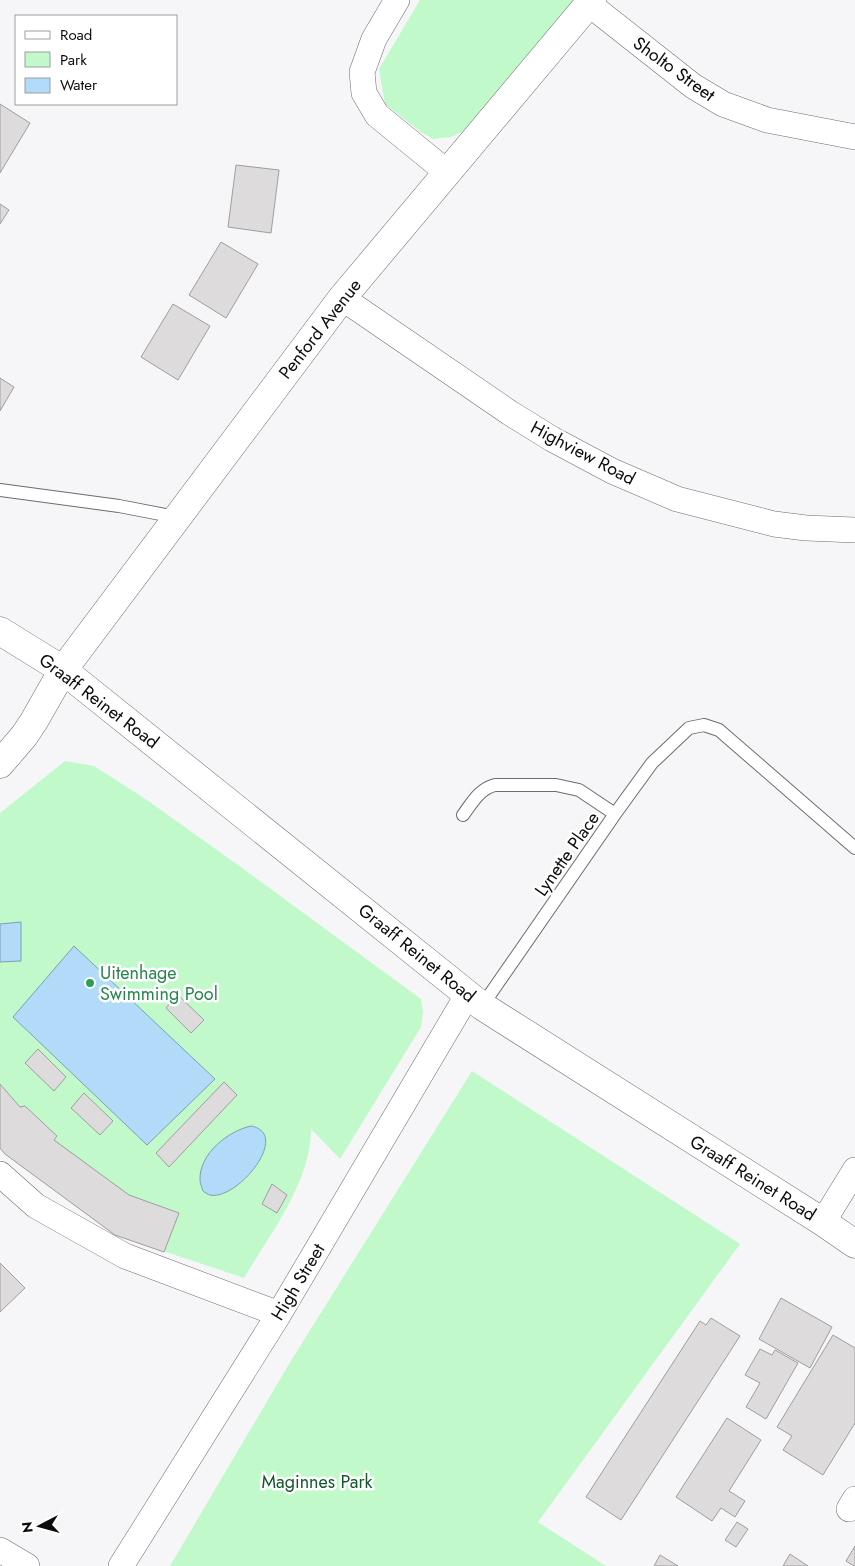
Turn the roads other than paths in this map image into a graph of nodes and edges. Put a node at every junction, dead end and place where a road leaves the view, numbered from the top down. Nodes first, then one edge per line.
1 (397, 0) edge
2 (591, 2) edge
3 (855, 137) edge
4 (448, 173) junction
5 (342, 298) junction
6 (0, 490) edge
7 (176, 517) junction
8 (855, 530) edge
9 (0, 631) edge
10 (63, 670) junction
11 (0, 764) edge
12 (615, 814) junction
13 (463, 815) dead end
14 (855, 848) edge
15 (475, 1000) junction
16 (855, 1170) edge
17 (0, 1174) edge
18 (822, 1222) junction
19 (855, 1244) edge
20 (279, 1314) junction
21 (0, 1550) edge
22 (27, 1566) edge
23 (121, 1566) edge

1 - 4 street
2 - 3 street, Sholto Street
2 - 4 main road, Penford Avenue
4 - 5 main road, Penford Avenue
5 - 7 main road, Penford Avenue
5 - 8 street, Highview Road
6 - 7 lane
7 - 10 main road, Penford Avenue
9 - 10 main road, Graaff Reinet Road
10 - 11 main road, Penford Avenue
10 - 15 main road, Graaff Reinet Road
12 - 13 lane, Lynette Place
12 - 14 lane
12 - 15 lane, Lynette Place
15 - 18 main road, Graaff Reinet Road
15 - 20 street, High Street
16 - 18 street
17 - 20 street
18 - 19 main road, Graaff Reinet Road
20 - 23 street, High Street
21 - 22 street

